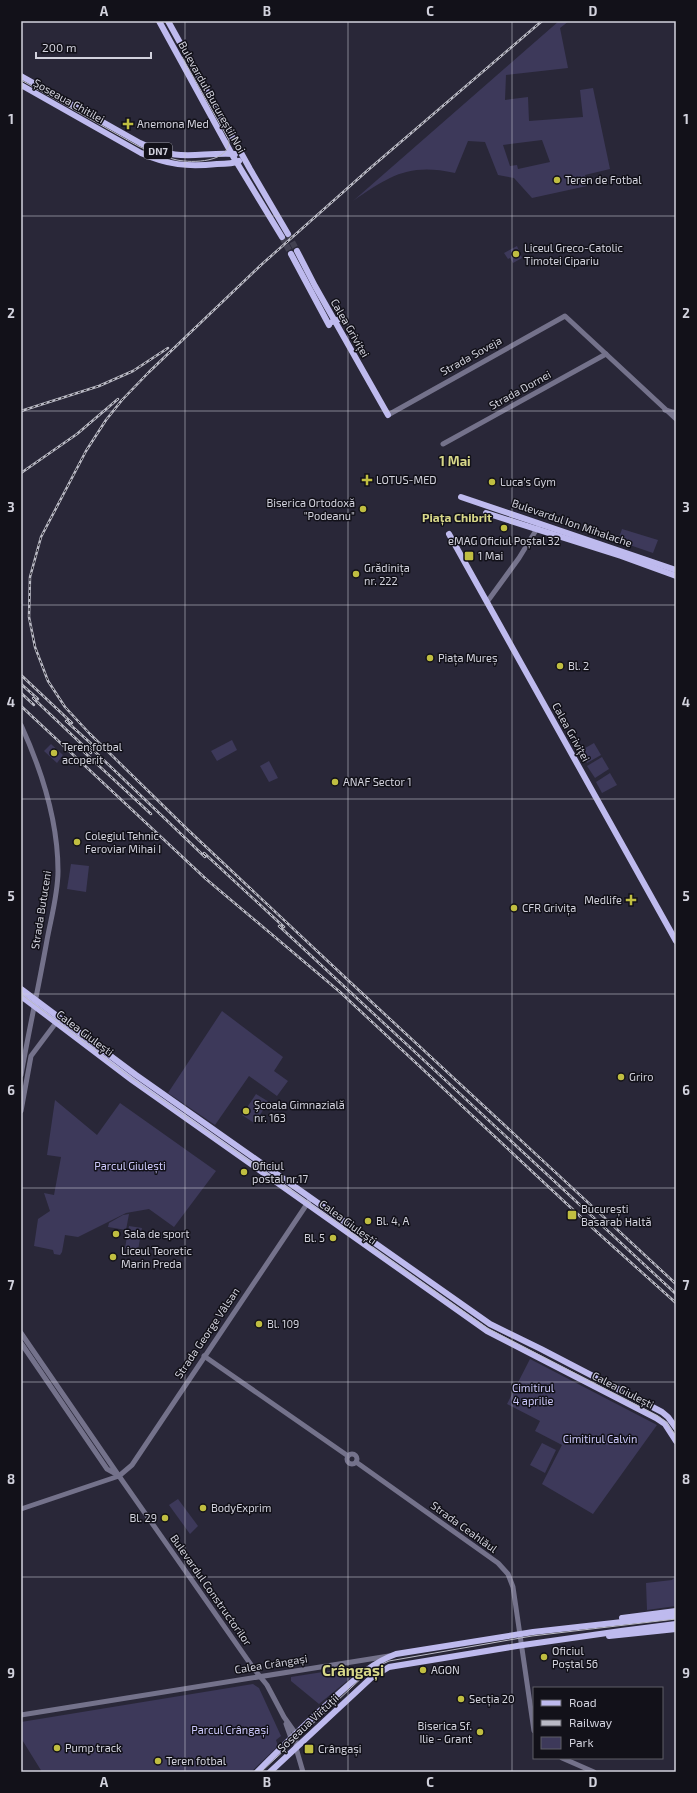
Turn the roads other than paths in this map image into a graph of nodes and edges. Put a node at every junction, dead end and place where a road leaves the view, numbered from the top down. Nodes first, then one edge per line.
1 (159, 21) edge
2 (168, 21) edge
3 (21, 76) edge
4 (21, 85) edge
5 (232, 154) junction
6 (242, 156) junction
7 (237, 162) junction
8 (342, 318) dead end
9 (332, 323) junction
10 (606, 354) junction
11 (664, 410) junction
12 (676, 413) edge
13 (388, 415) joint
14 (676, 420) edge
15 (443, 444) dead end
16 (461, 497) dead end
17 (486, 513) dead end
18 (540, 523) junction
19 (536, 529) junction
20 (449, 534) dead end
21 (676, 570) edge
22 (676, 576) edge
23 (488, 602) junction
24 (21, 725) edge
25 (676, 941) edge
26 (21, 988) edge
27 (21, 996) edge
28 (36, 1000) junction
29 (34, 1007) junction
30 (59, 1018) junction
31 (55, 1023) junction
32 (28, 1055) junction
33 (21, 1075) edge
34 (21, 1111) edge
35 (311, 1198) junction
36 (307, 1204) junction
37 (21, 1333) edge
38 (21, 1343) edge
39 (204, 1356) junction
40 (75, 1418) junction
41 (676, 1428) edge
42 (676, 1441) edge
43 (118, 1476) junction
44 (21, 1509) edge
45 (676, 1611) edge
46 (676, 1616) edge
47 (676, 1624) edge
48 (583, 1626) junction
49 (676, 1629) edge
50 (521, 1634) junction
51 (586, 1636) junction
52 (522, 1645) junction
53 (396, 1654) junction
54 (260, 1676) junction
55 (21, 1715) edge
56 (533, 1724) edge
57 (293, 1737) junction
58 (296, 1748) junction
59 (564, 1759) edge
60 (256, 1772) edge
61 (270, 1772) edge
62 (303, 1772) edge
63 (594, 1772) edge

1 - 5 main road, Bulevardul Bucureștii Noi
2 - 6 main road, Bulevardul Bucureștii Noi
3 - 5 main road, Șoseaua Chitilei / DN7
4 - 7 main road, Șoseaua Chitilei / DN7
5 - 6 main road, Șoseaua Chitilei / DN7
5 - 7 main road, Bulevardul Bucureștii Noi
6 - 7 main road, Șoseaua Chitilei / DN7
6 - 7 main road
8 - 9 main road
9 - 9 main road, Calea Griviței
9 - 13 main road, Calea Griviței
10 - 11 street
10 - 13 street, Strada Soveja
10 - 15 street, Strada Dornei
11 - 12 street
11 - 14 street
16 - 18 main road, Bulevardul Ion Mihalache
17 - 19 main road, Bulevardul Ion Mihalache
18 - 19 street
18 - 21 main road, Bulevardul Ion Mihalache
19 - 22 main road, Bulevardul Ion Mihalache
19 - 23 street
20 - 23 main road, Calea Griviței
23 - 25 main road, Calea Griviței
24 - 28 street, Strada Butuceni
26 - 28 main road, Calea Giulești
27 - 29 main road, Calea Giulești
28 - 29 street, Strada Butuceni
28 - 30 main road, Calea Giulești
29 - 31 main road, Calea Giulești
29 - 32 street
30 - 31 street
30 - 35 main road, Calea Giulești
31 - 32 street
31 - 36 main road, Calea Giulești
32 - 33 street
32 - 34 street
35 - 36 street, Strada George Vâlsan
35 - 41 main road, Calea Giulești
36 - 39 street, Strada George Vâlsan
36 - 42 main road, Calea Giulești
37 - 40 street, Bulevardul Constructorilor
38 - 40 street, Bulevardul Constructorilor
39 - 43 street, Strada George Vâlsan
39 - 50 street, Strada Ceahlăul
40 - 43 street, Bulevardul Constructorilor
43 - 44 street
43 - 54 street, Bulevardul Constructorilor
45 - 48 main road
46 - 48 main road, Calea Crângași
47 - 51 main road
48 - 50 main road, Calea Crângași
49 - 51 main road
50 - 52 street, Strada Ceahlăul
50 - 53 main road, Calea Crângași
51 - 52 main road
52 - 56 street
52 - 58 main road, Șoseaua Virtuții
53 - 54 street, Calea Crângași
53 - 57 main road, Șoseaua Virtuții
54 - 55 street, Calea Crângași
54 - 57 street, Bulevardul Constructorilor
57 - 58 street
57 - 60 main road, Șoseaua Virtuții
58 - 61 main road, Șoseaua Virtuții
58 - 62 street
59 - 63 street

